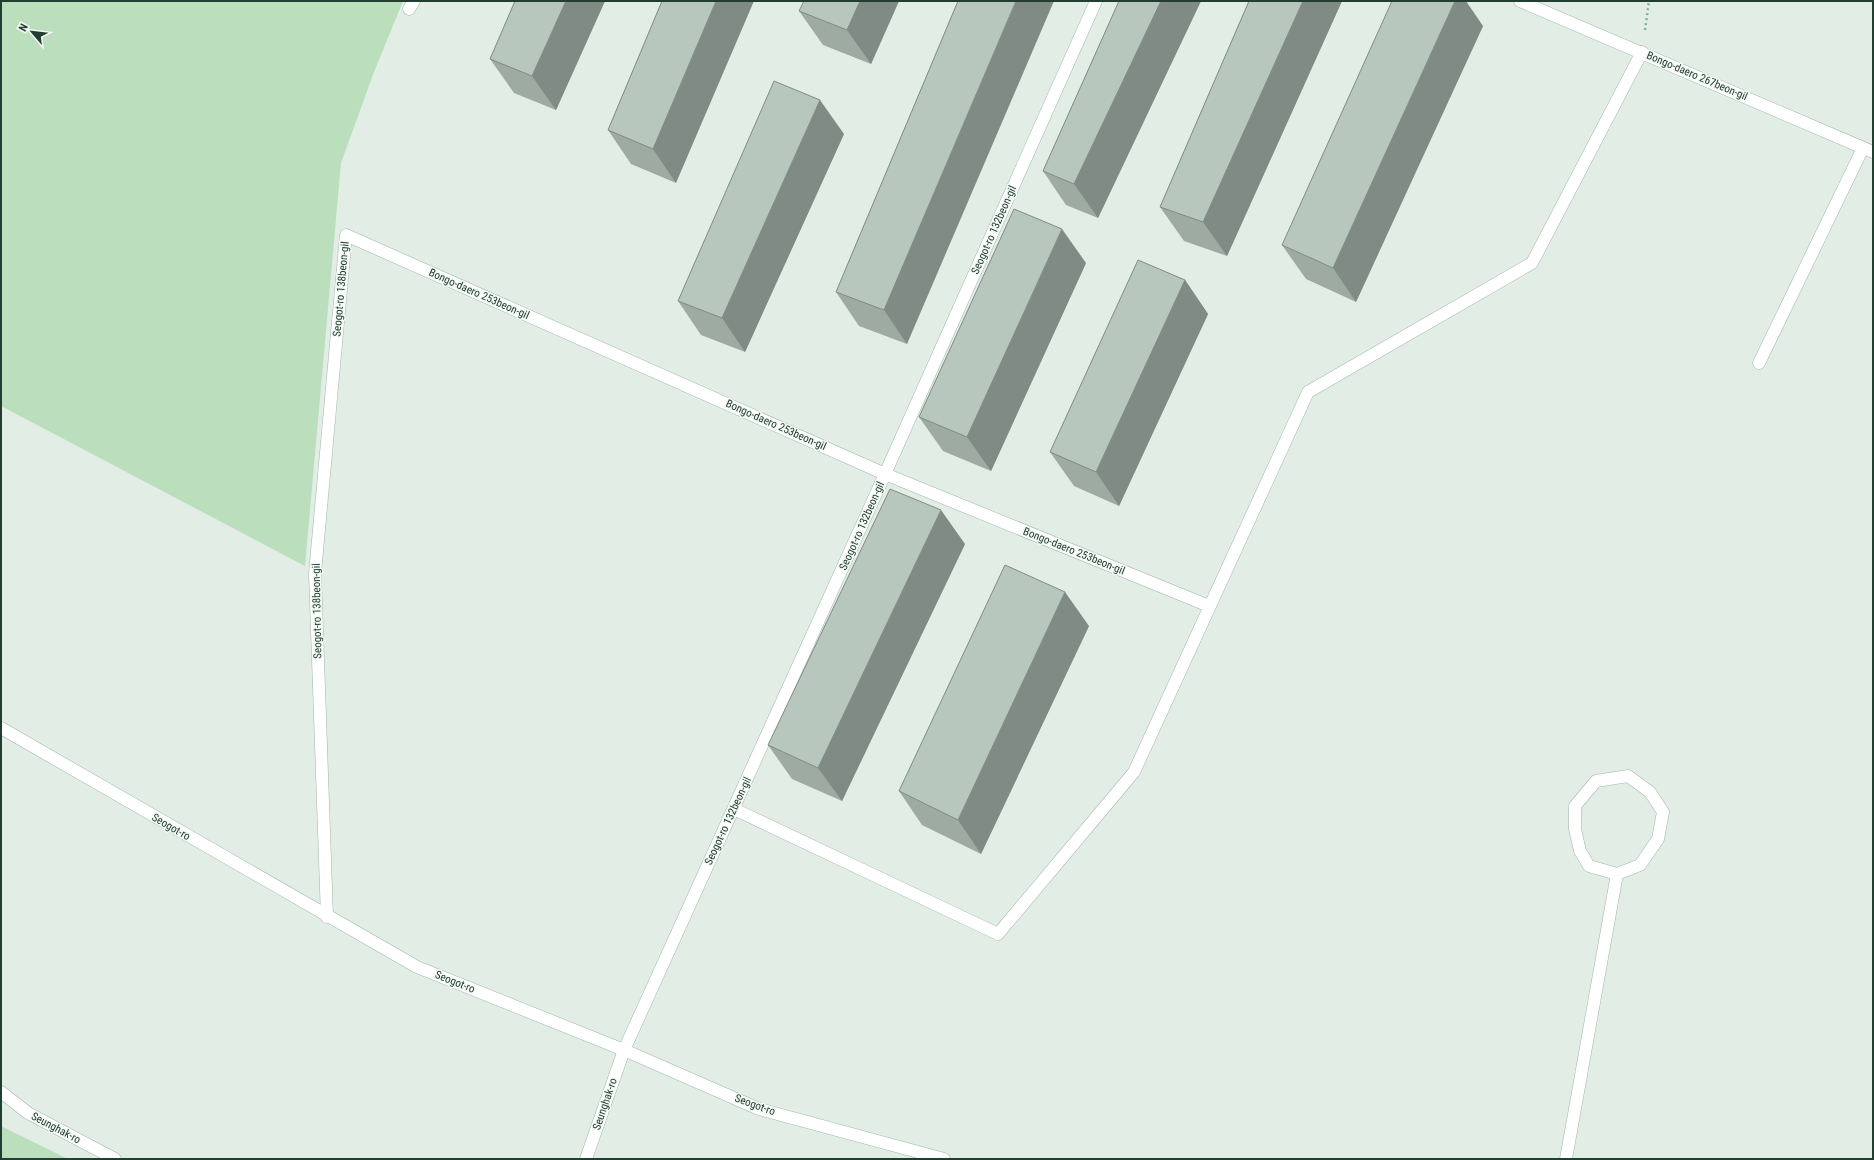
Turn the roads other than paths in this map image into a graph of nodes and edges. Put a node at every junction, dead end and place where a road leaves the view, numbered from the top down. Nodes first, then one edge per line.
1 (1096, 1) edge
2 (1520, 1) edge
3 (1642, 52) junction
4 (1868, 150) edge
5 (346, 235) joint
6 (1759, 363) dead end
7 (885, 474) junction
8 (1209, 606) junction
9 (1, 728) edge
10 (734, 809) junction
11 (1617, 874) junction
12 (327, 917) junction
13 (624, 1050) junction
14 (1, 1092) edge
15 (115, 1159) edge
16 (586, 1159) edge
17 (944, 1159) edge
18 (1566, 1159) edge

1 - 7 main road, Seogot-ro 132beon-gil
2 - 3 main road, Bongo-daero 267beon-gil
3 - 4 main road, Bongo-daero 267beon-gil
3 - 8 main road
4 - 6 main road
5 - 7 main road, Bongo-daero 253beon-gil
5 - 12 main road, Seogot-ro 138beon-gil
7 - 8 main road, Bongo-daero 253beon-gil
7 - 10 main road, Seogot-ro 132beon-gil
8 - 10 main road
9 - 12 main road, Seogot-ro
10 - 13 main road, Seogot-ro 132beon-gil
11 - 11 main road
11 - 18 main road
12 - 13 main road, Seogot-ro
13 - 16 main road, Seunghak-ro
13 - 17 main road, Seogot-ro
14 - 15 main road, Seunghak-ro

